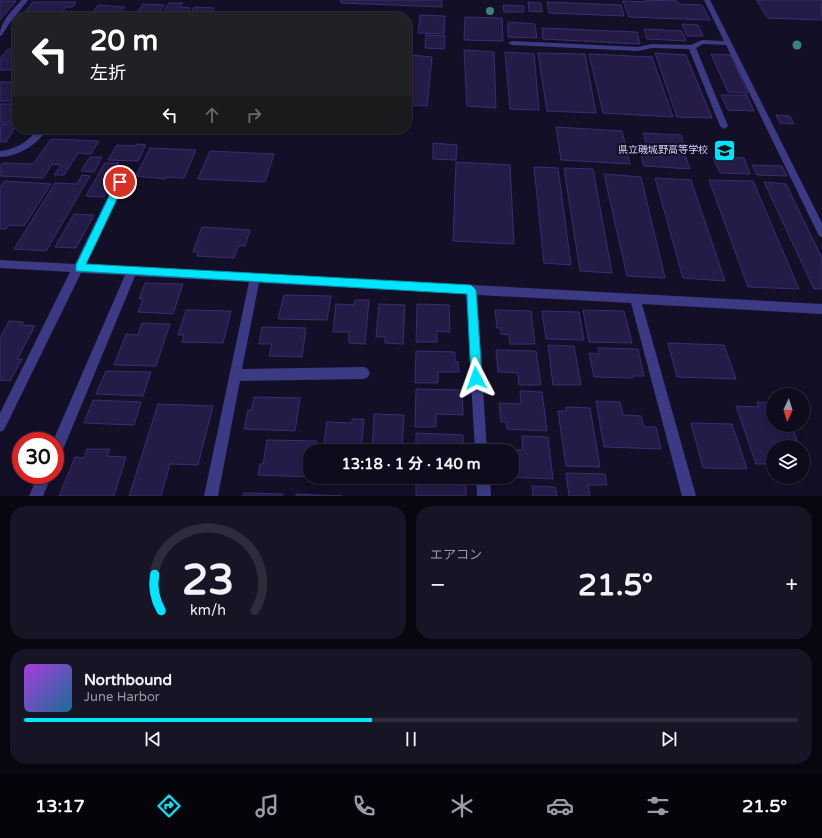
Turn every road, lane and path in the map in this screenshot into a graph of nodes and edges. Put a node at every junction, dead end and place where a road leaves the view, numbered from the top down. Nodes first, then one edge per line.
1 (25, 0) edge
2 (707, 0) edge
3 (15, 12) edge
4 (12, 16) edge
5 (0, 34) edge
6 (512, 43) dead end
7 (729, 43) junction
8 (692, 47) junction
9 (724, 126) dead end
10 (39, 134) edge
11 (0, 154) edge
12 (120, 182) dead end
13 (822, 233) edge
14 (0, 264) edge
15 (79, 268) junction
16 (132, 272) junction
17 (255, 278) junction
18 (471, 290) junction
19 (635, 299) junction
20 (822, 309) edge
21 (364, 374) dead end
22 (235, 375) junction
23 (0, 426) edge
24 (64, 432) edge
25 (481, 444) edge
26 (41, 484) edge
27 (483, 484) edge
28 (36, 496) edge
29 (211, 496) edge
30 (484, 496) edge
31 (689, 496) edge

1 - 3 street
2 - 7 street
4 - 5 street
6 - 8 street
7 - 8 street
7 - 13 street
8 - 9 street
10 - 11 street
12 - 15 street
14 - 15 street
15 - 16 street
15 - 23 street
16 - 17 street
16 - 24 street
17 - 18 street
17 - 22 street
18 - 19 street
18 - 25 street
19 - 20 street
19 - 31 street
21 - 22 street
22 - 29 street
26 - 28 street
27 - 30 street

